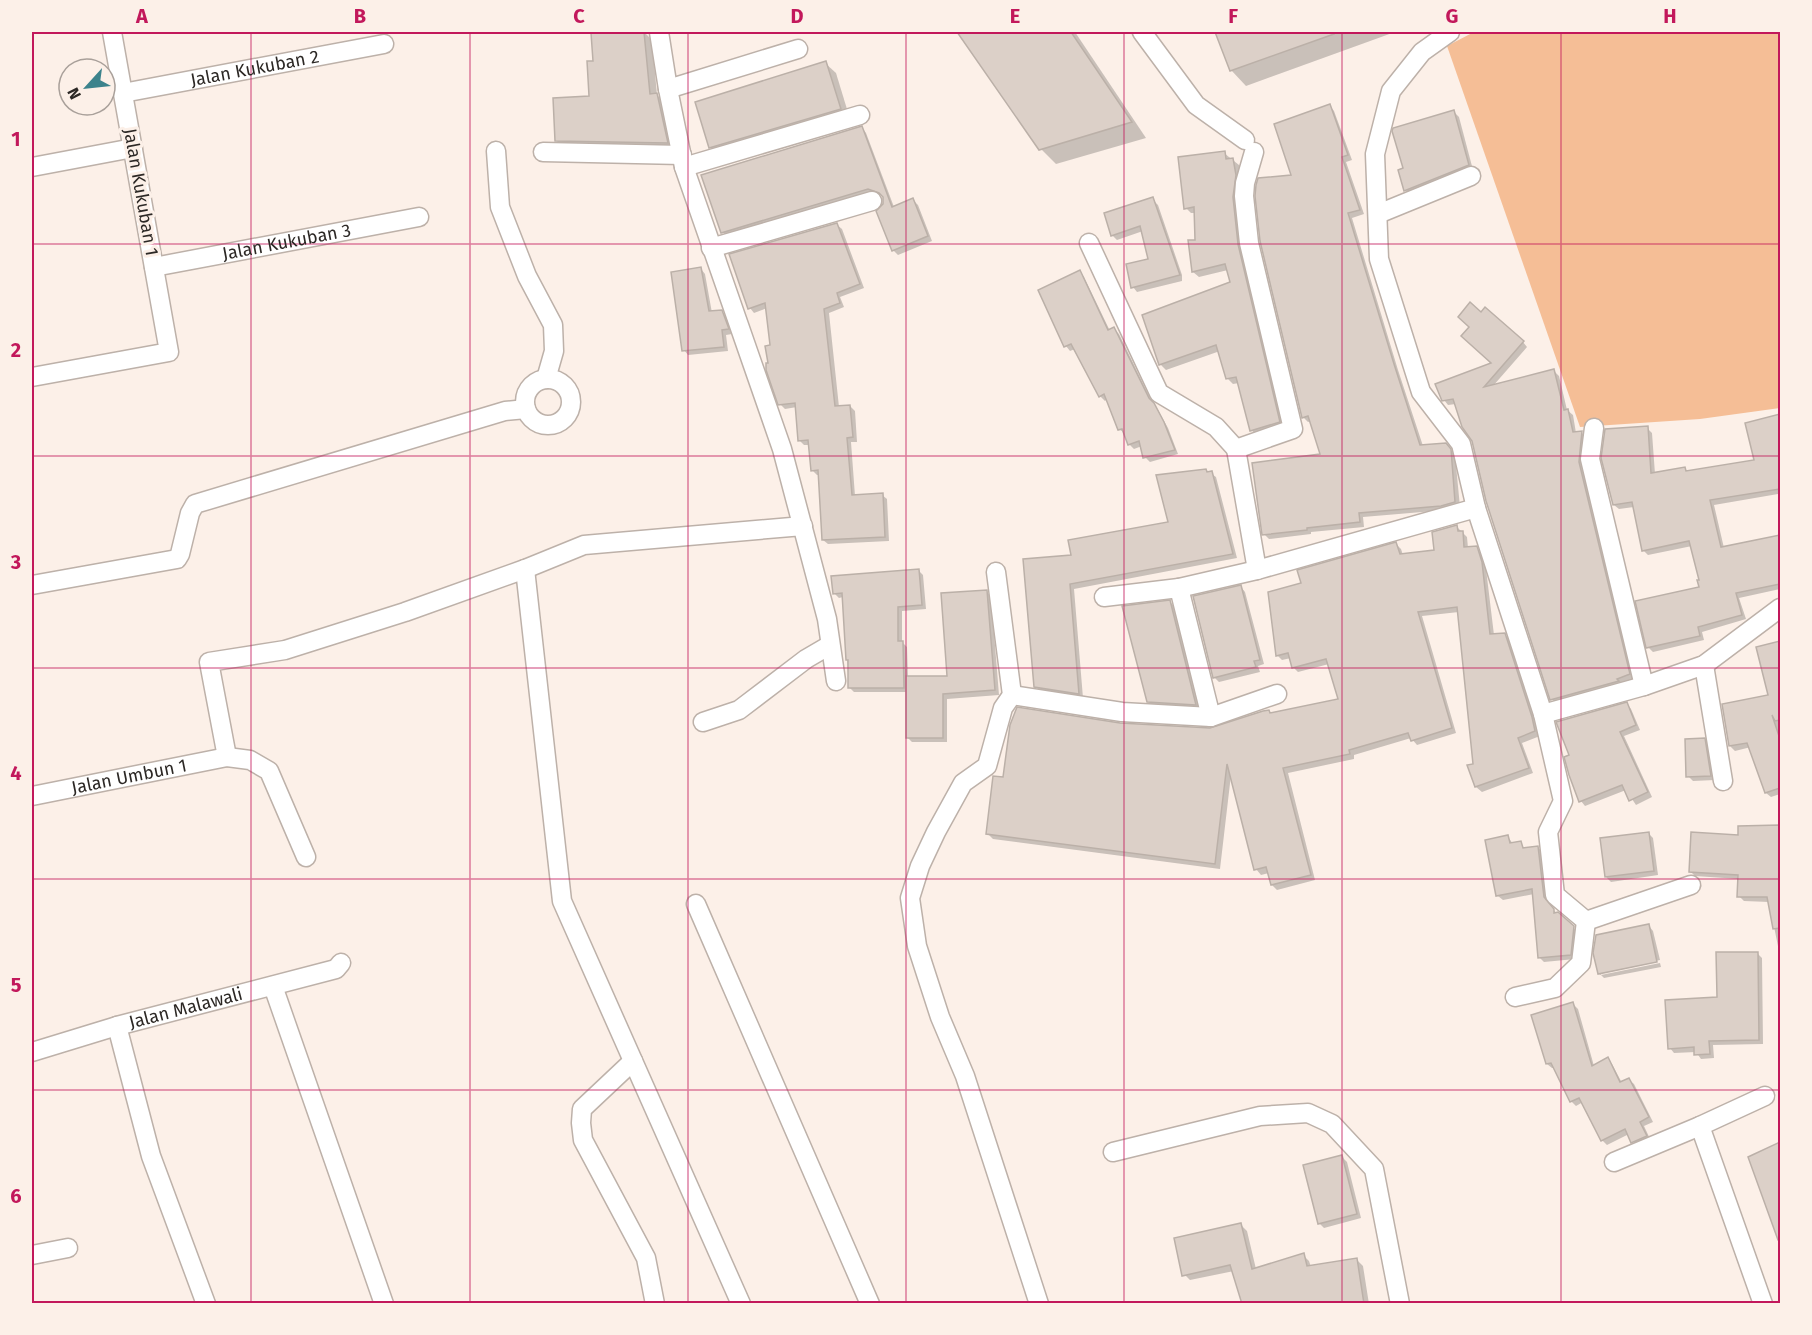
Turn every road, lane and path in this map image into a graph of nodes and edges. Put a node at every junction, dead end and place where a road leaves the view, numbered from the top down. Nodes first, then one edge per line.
1 (112, 32) edge
2 (659, 32) edge
3 (1142, 32) edge
4 (1450, 32) edge
5 (384, 44) dead end
6 (798, 49) dead end
7 (668, 90) junction
8 (123, 93) junction
9 (860, 115) dead end
10 (133, 148) junction
11 (496, 152) dead end
12 (543, 152) dead end
13 (683, 161) junction
14 (32, 166) edge
15 (1471, 176) dead end
16 (872, 201) dead end
17 (1378, 214) junction
18 (419, 217) dead end
19 (1089, 243) dead end
20 (711, 248) junction
21 (154, 267) junction
22 (32, 377) edge
23 (546, 379) junction
24 (526, 409) junction
25 (1593, 428) dead end
26 (1236, 449) junction
27 (1476, 508) junction
28 (803, 526) junction
29 (525, 569) junction
30 (1257, 570) junction
31 (996, 572) dead end
32 (32, 585) edge
33 (1179, 588) junction
34 (1104, 597) dead end
35 (1780, 608) edge
36 (830, 645) junction
37 (1704, 664) junction
38 (836, 681) dead end
39 (1644, 686) junction
40 (1277, 694) dead end
41 (1012, 695) junction
42 (1542, 714) junction
43 (1211, 717) junction
44 (703, 723) dead end
45 (227, 757) junction
46 (1723, 781) dead end
47 (32, 796) edge
48 (306, 857) dead end
49 (1691, 885) dead end
50 (696, 904) dead end
51 (1586, 921) junction
52 (341, 963) dead end
53 (273, 986) junction
54 (1515, 997) dead end
55 (117, 1026) junction
56 (32, 1052) edge
57 (633, 1062) junction
58 (1765, 1096) dead end
59 (1700, 1126) junction
60 (1113, 1152) dead end
61 (1614, 1162) dead end
62 (68, 1248) dead end
63 (32, 1255) edge
64 (206, 1304) edge
65 (384, 1304) edge
66 (655, 1304) edge
67 (741, 1304) edge
68 (870, 1304) edge
69 (1039, 1304) edge
70 (1400, 1304) edge
71 (1762, 1304) edge

1 - 8 street, Jalan Kukuban 1
2 - 7 street
3 - 26 street
4 - 17 street
5 - 8 street, Jalan Kukuban 2
6 - 7 street
7 - 13 street
8 - 10 street, Jalan Kukuban 1
9 - 13 street
10 - 14 street
10 - 21 street, Jalan Kukuban 1
11 - 23 street
12 - 13 street
13 - 20 street
15 - 17 street
16 - 20 street
17 - 27 street
18 - 21 street, Jalan Kukuban 3
19 - 26 street
20 - 28 street
21 - 22 street, Jalan Kukuban 1
23 - 24 street
23 - 24 street
24 - 32 street
25 - 39 street
26 - 30 street
27 - 30 street
27 - 42 street
28 - 29 street
28 - 36 street
29 - 45 street
29 - 57 street
30 - 33 street
31 - 41 street
33 - 34 street
33 - 43 street
35 - 37 street
36 - 38 street
36 - 44 street
37 - 39 street
37 - 46 street
39 - 42 street
40 - 43 street
41 - 43 street
41 - 69 street
42 - 51 street
45 - 47 street, Jalan Umbun 1
45 - 48 street
49 - 51 street
50 - 68 street
51 - 54 street
52 - 53 street, Jalan Malawali
53 - 55 street, Jalan Malawali
53 - 65 street
55 - 56 street, Jalan Malawali
55 - 64 street
57 - 66 street
57 - 67 street
58 - 59 street
59 - 61 street
59 - 71 street
60 - 70 street
62 - 63 street

